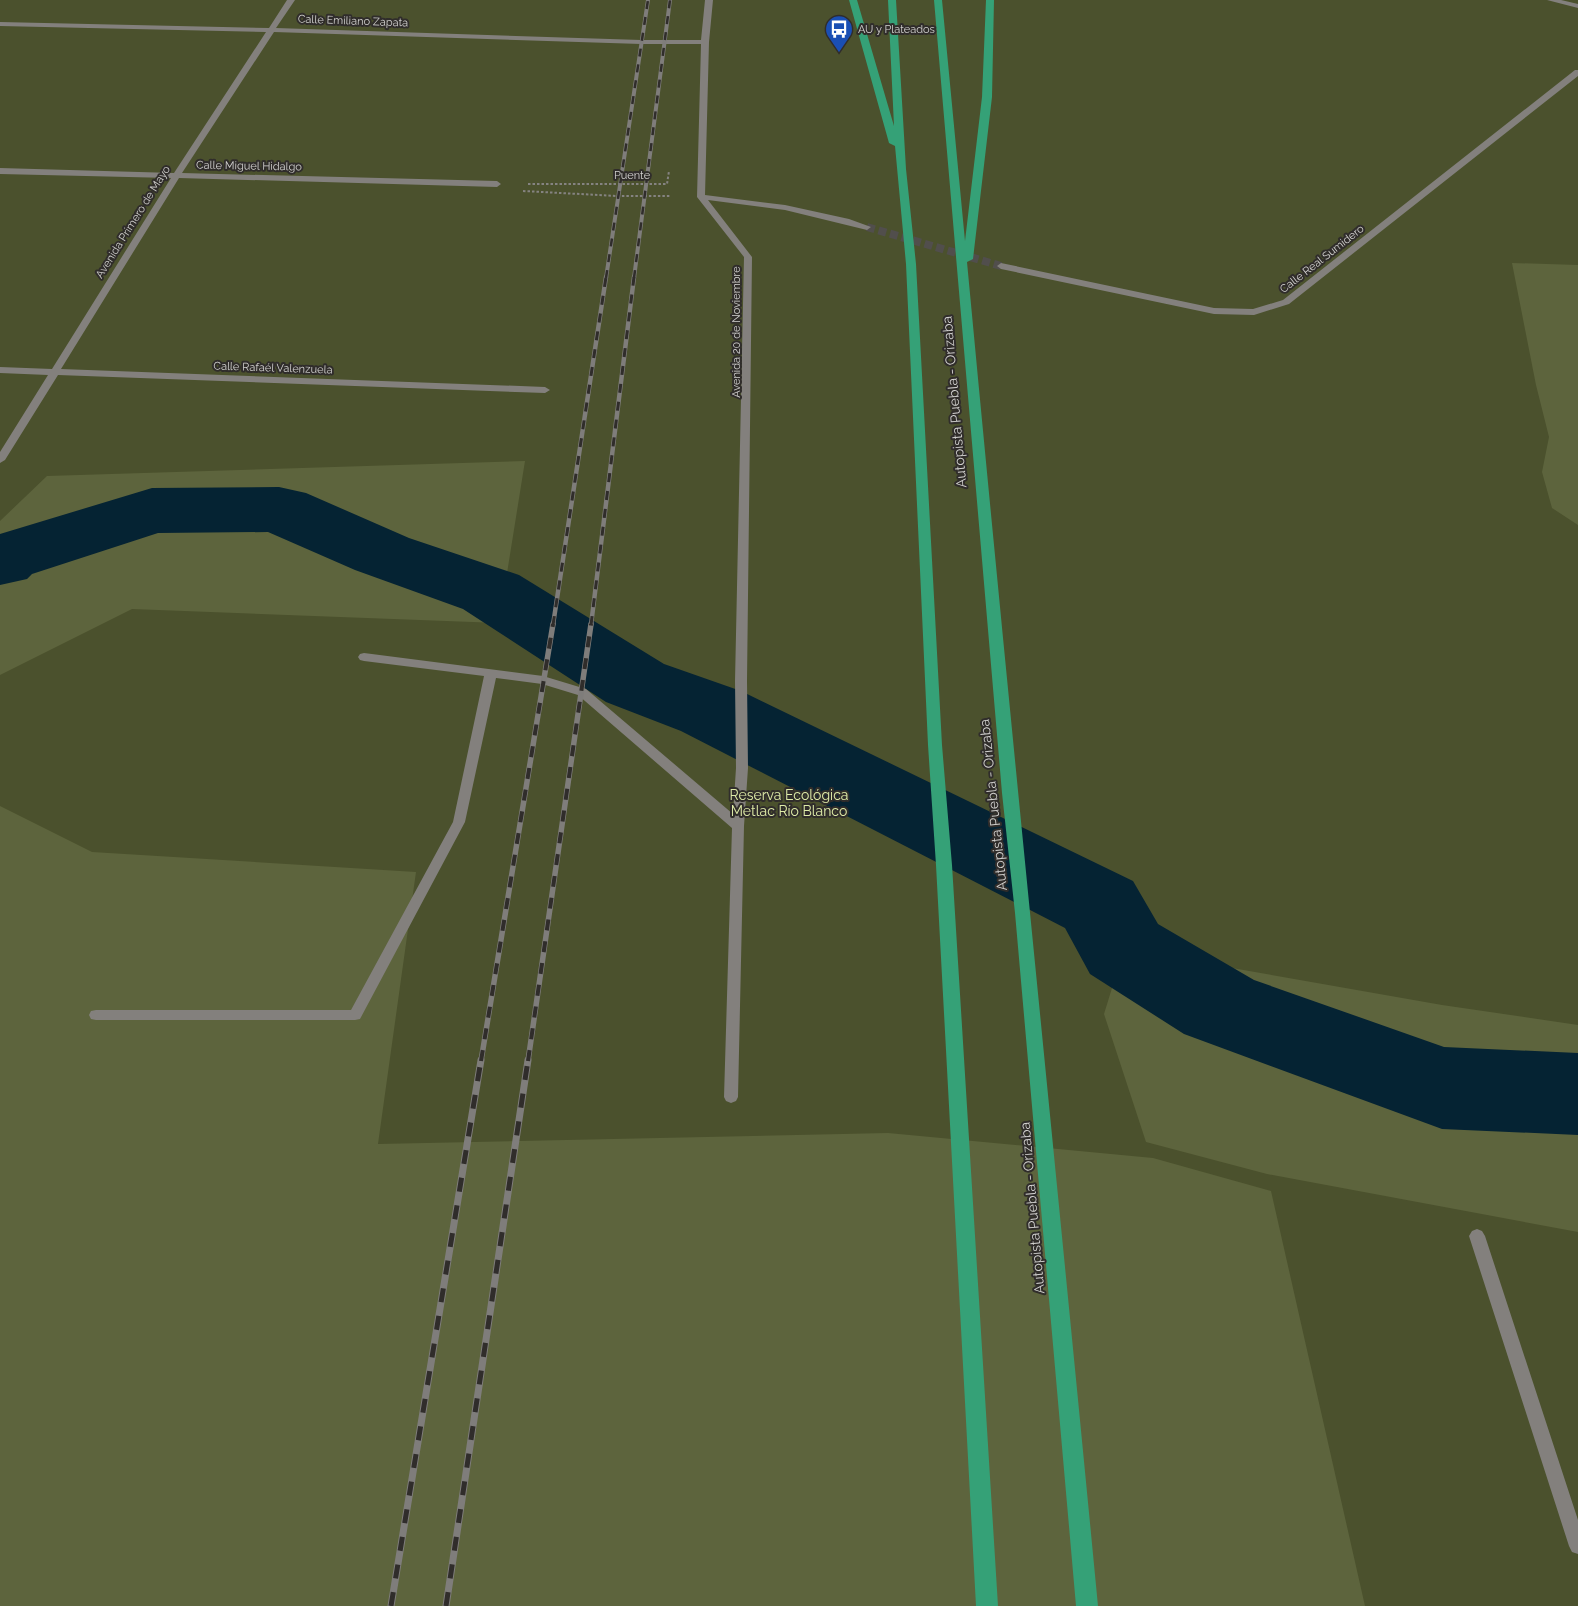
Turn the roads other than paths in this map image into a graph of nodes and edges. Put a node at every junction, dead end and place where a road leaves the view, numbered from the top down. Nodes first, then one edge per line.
1 (291, 0) edge
2 (710, 0) edge
3 (854, 0) edge
4 (892, 0) edge
5 (938, 0) edge
6 (990, 0) edge
7 (1551, 0) edge
8 (1578, 6) edge
9 (0, 24) edge
10 (272, 30) junction
11 (705, 42) junction
12 (1578, 72) edge
13 (901, 169) junction
14 (0, 171) edge
15 (176, 176) junction
16 (497, 184) road end
17 (701, 197) junction
18 (867, 228) tunnel mouth
19 (1001, 266) tunnel mouth
20 (963, 295) junction
21 (0, 370) edge
22 (53, 372) junction
23 (545, 390) dead end
24 (0, 460) edge
25 (364, 657) dead end
26 (491, 672) junction
27 (738, 826) junction
28 (96, 1015) dead end
29 (731, 1097) dead end
30 (1477, 1236) dead end
31 (1578, 1546) edge
32 (987, 1606) edge
33 (1087, 1606) edge

1 - 10 street, Avenida Primero de Mayo
2 - 11 street
3 - 13 highway
4 - 13 highway
5 - 20 highway, Autopista Puebla - Orizaba
6 - 20 highway
7 - 8 street
9 - 10 street, Calle Emiliano Zapata
10 - 11 street, Calle Emiliano Zapata
10 - 15 street, Avenida Primero de Mayo
11 - 17 street
12 - 19 street, Calle Real Sumidero
13 - 32 highway
14 - 15 street, Calle Miguel Hidalgo
15 - 16 street, Calle Miguel Hidalgo
15 - 22 street, Avenida Primero de Mayo
17 - 18 street
17 - 27 street, Avenida 20 de Noviembre
20 - 33 highway, Autopista Puebla - Orizaba
21 - 22 street, Calle Rafaél Valenzuela
22 - 23 street, Calle Rafaél Valenzuela
22 - 24 street, Avenida Primero de Mayo
25 - 26 street
26 - 27 street
26 - 28 street
27 - 29 street, Avenida 20 de Noviembre
30 - 31 street

